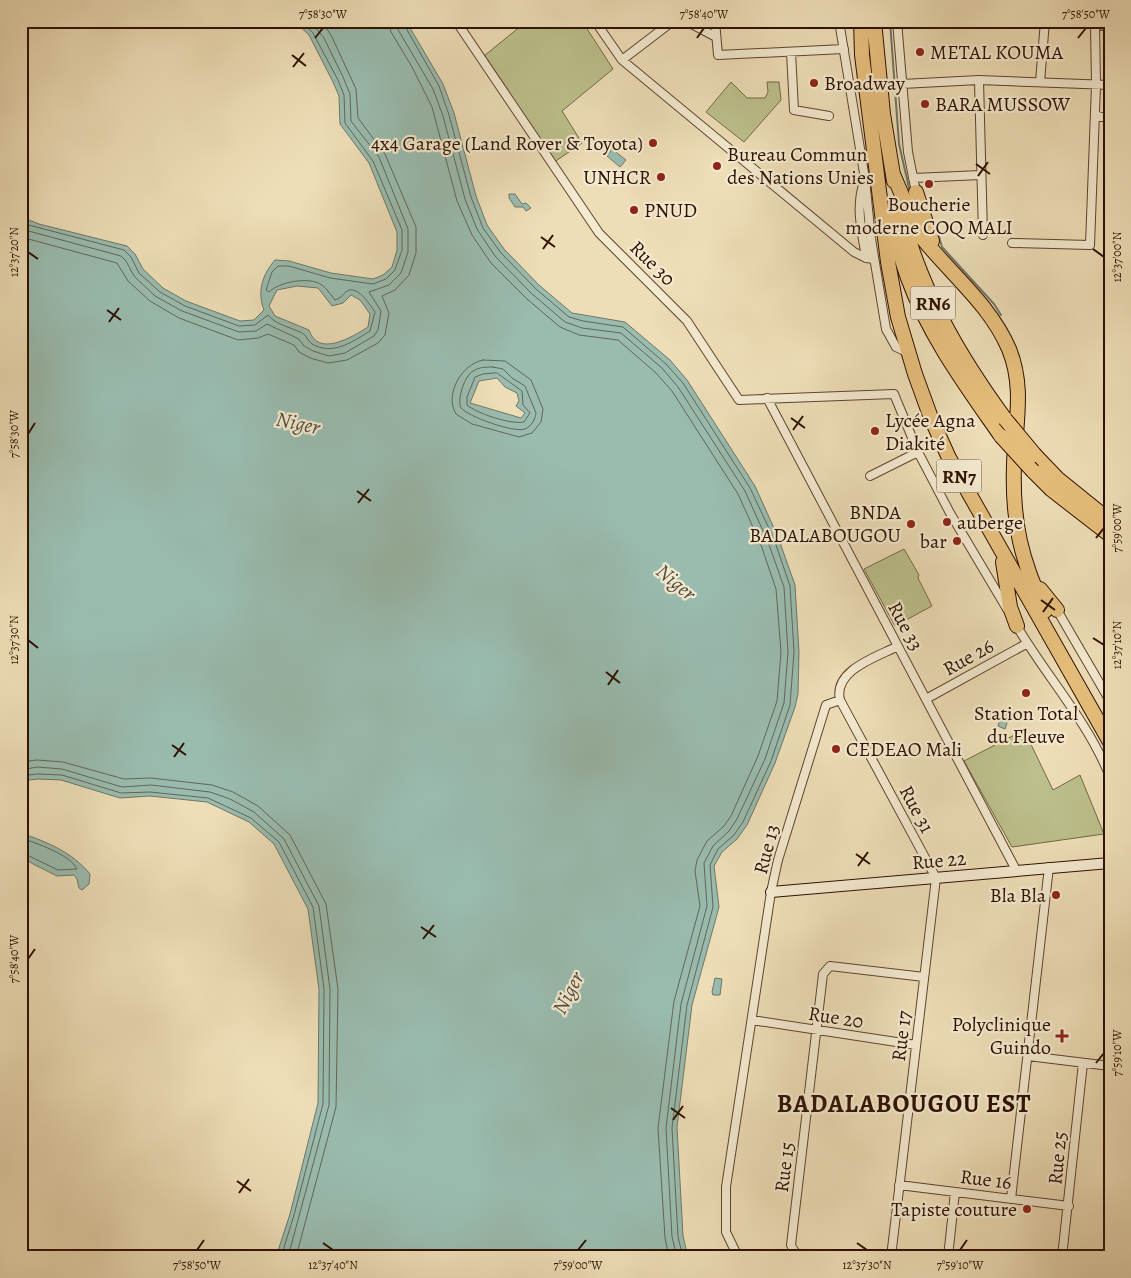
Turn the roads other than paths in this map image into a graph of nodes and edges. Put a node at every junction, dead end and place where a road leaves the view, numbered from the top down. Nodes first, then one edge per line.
1 (456, 21) edge
2 (595, 21) edge
3 (673, 21) edge
4 (686, 21) edge
5 (715, 21) edge
6 (839, 21) edge
7 (862, 21) edge
8 (874, 21) edge
9 (896, 21) edge
10 (1045, 21) edge
11 (1080, 21) edge
12 (1094, 24) junction
13 (1108, 25) edge
14 (716, 37) junction
15 (844, 49) junction
16 (792, 52) junction
17 (622, 60) junction
18 (979, 80) junction
19 (1040, 82) junction
20 (902, 84) junction
21 (1096, 85) junction
22 (1110, 85) edge
23 (1095, 115) junction
24 (829, 116) dead end
25 (1110, 119) edge
26 (893, 174) junction
27 (981, 175) junction
28 (913, 178) junction
29 (879, 184) junction
30 (916, 192) joint
31 (983, 235) dead end
32 (1012, 243) dead end
33 (870, 258) junction
34 (939, 258) junction
35 (907, 352) junction
36 (767, 398) junction
37 (918, 452) junction
38 (870, 476) dead end
39 (1110, 522) edge
40 (1110, 534) edge
41 (1002, 554) junction
42 (1028, 576) junction
43 (1057, 610) joint
44 (1017, 626) junction
45 (1026, 644) junction
46 (898, 646) junction
47 (926, 698) junction
48 (840, 700) junction
49 (1110, 701) edge
50 (1110, 727) edge
51 (1110, 742) edge
52 (1110, 778) edge
53 (1110, 863) edge
54 (1048, 867) junction
55 (1016, 870) junction
56 (936, 878) junction
57 (771, 892) junction
58 (924, 977) junction
59 (752, 1020) junction
60 (816, 1030) junction
61 (916, 1045) junction
62 (1028, 1056) junction
63 (1083, 1063) junction
64 (1110, 1066) edge
65 (899, 1186) junction
66 (955, 1192) junction
67 (1011, 1199) junction
68 (1069, 1206) junction
69 (738, 1257) edge
70 (810, 1257) edge
71 (891, 1257) edge
72 (948, 1257) edge
73 (1062, 1257) edge

1 - 36 street, Rue 30
2 - 17 street
3 - 17 street
4 - 14 street
5 - 14 street
6 - 15 street
7 - 29 highway, RN6
8 - 26 highway, RN6
9 - 20 street
10 - 19 street
11 - 12 street
12 - 13 street
12 - 21 street
14 - 16 street
15 - 16 street
15 - 33 street
16 - 24 street
17 - 33 street
18 - 19 street
18 - 20 street
18 - 27 street
19 - 21 street
20 - 28 street
21 - 22 street
21 - 23 street
23 - 25 street
23 - 32 street
26 - 34 highway
26 - 39 highway, RN6, bridge
27 - 28 street
27 - 31 street
28 - 30 street
29 - 35 highway, RN7
29 - 40 highway, RN6, bridge
30 - 34 highway
33 - 35 street
34 - 42 highway
35 - 41 highway, RN7
36 - 37 street, Rue 30
36 - 46 street, Rue 33
37 - 38 street
37 - 44 street
41 - 44 highway
41 - 51 highway, RN7
42 - 43 highway
42 - 50 highway
43 - 49 street
44 - 45 street
45 - 47 street, Rue 26
45 - 52 street
46 - 47 street, Rue 33
46 - 48 street
47 - 55 street, Rue 33
48 - 56 street, Rue 31
48 - 57 street, Rue 13
53 - 54 street, Rue 22
54 - 55 street, Rue 22
54 - 62 street
55 - 56 street, Rue 22
56 - 57 street, Rue 22
56 - 58 street, Rue 17
57 - 59 street, Rue 13
58 - 60 street, Rue 15
58 - 61 street, Rue 17
59 - 60 street, Rue 20
59 - 69 street, Rue 13
60 - 61 street, Rue 20
60 - 70 street, Rue 15
61 - 65 street, Rue 17
62 - 63 street
62 - 67 street
63 - 64 street
63 - 68 street, Rue 25
65 - 66 street, Rue 16
65 - 71 street, Rue 17
66 - 67 street, Rue 16
66 - 72 street
67 - 68 street, Rue 16
68 - 73 street, Rue 25

